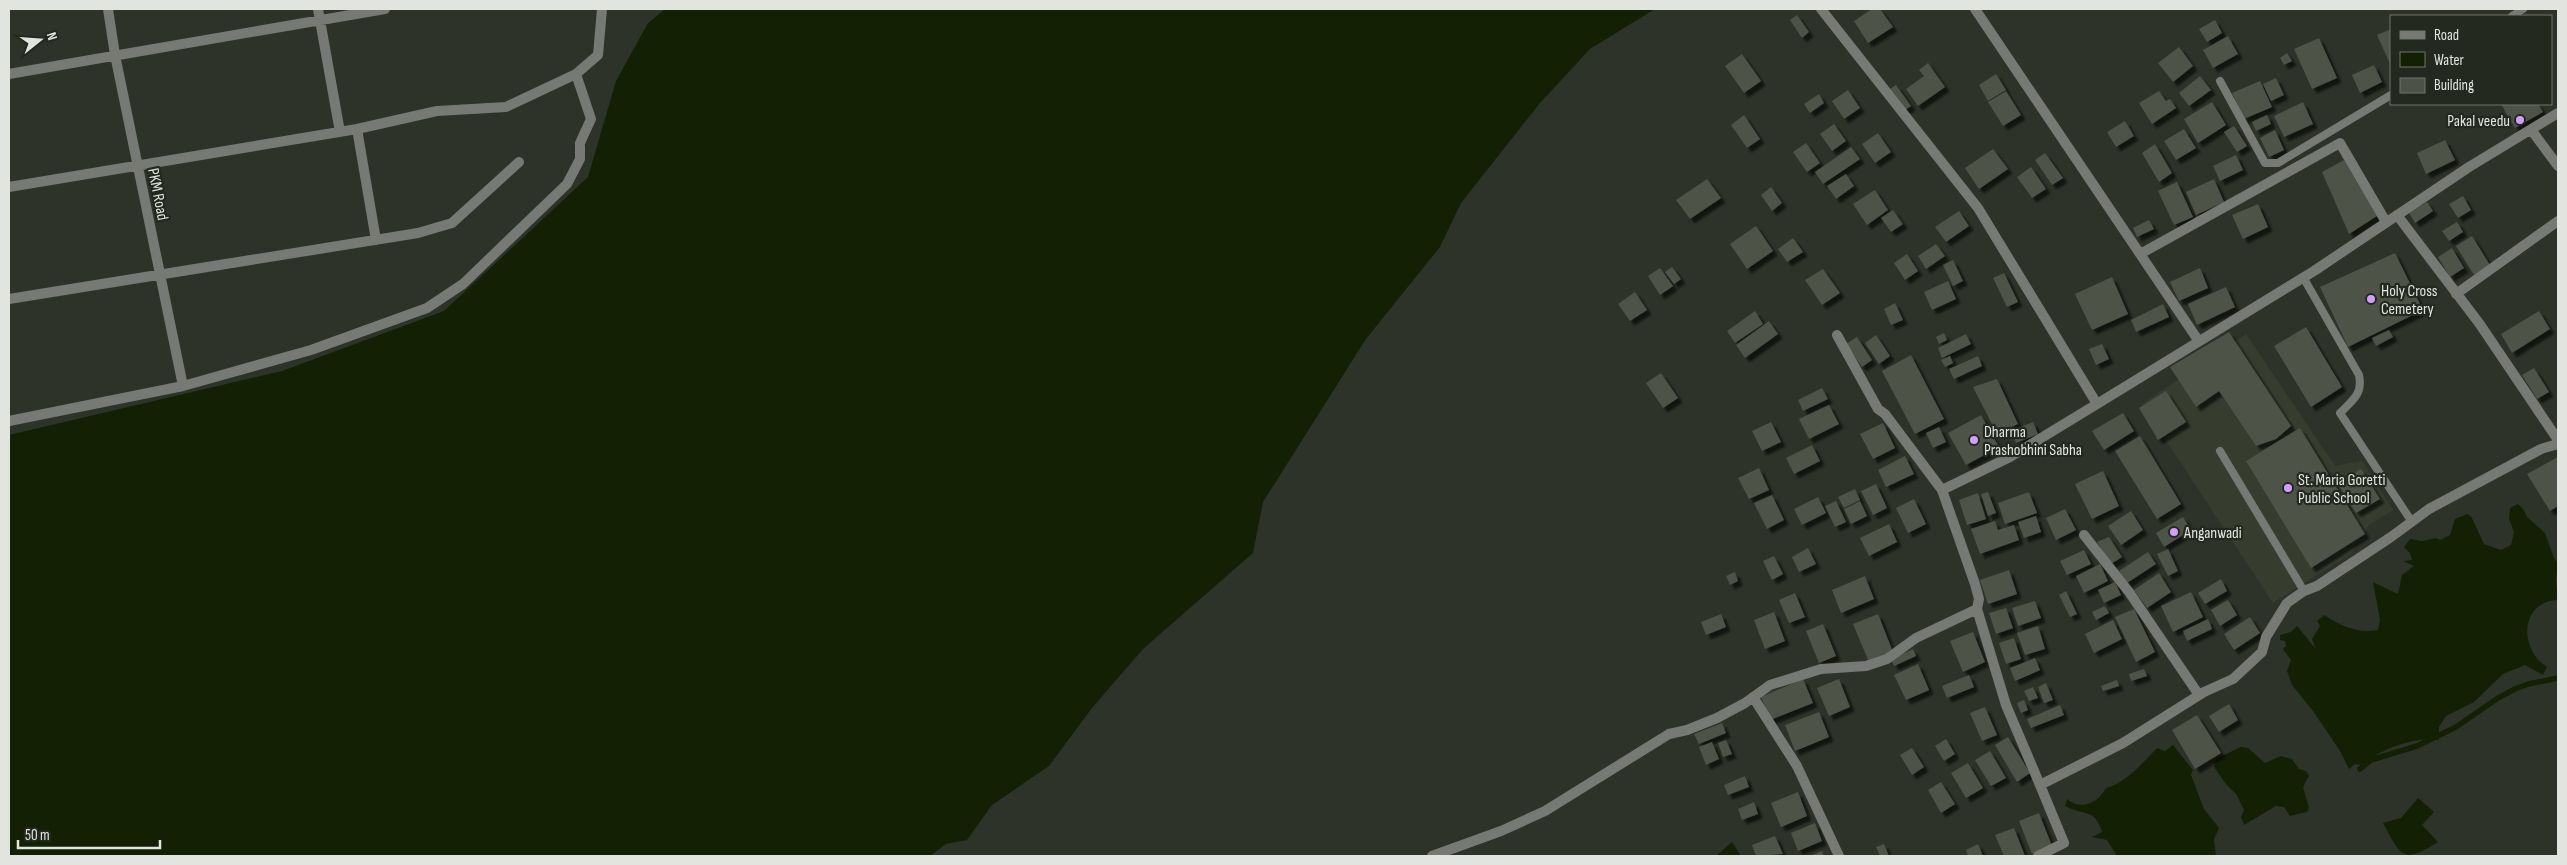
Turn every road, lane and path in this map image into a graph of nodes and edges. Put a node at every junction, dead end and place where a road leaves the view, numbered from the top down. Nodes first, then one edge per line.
1 (108, 9) edge
2 (318, 9) edge
3 (385, 9) edge
4 (602, 9) edge
5 (1821, 9) edge
6 (1975, 9) edge
7 (320, 20) junction
8 (115, 55) junction
9 (9, 74) edge
10 (576, 74) junction
11 (2220, 81) dead end
12 (2390, 96) edge
13 (2558, 113) edge
14 (357, 129) junction
15 (2532, 131) junction
16 (340, 132) junction
17 (519, 162) dead end
18 (138, 165) junction
19 (2558, 166) edge
20 (9, 186) edge
21 (2397, 215) junction
22 (2558, 221) edge
23 (2386, 222) junction
24 (376, 240) junction
25 (2140, 254) junction
26 (160, 274) junction
27 (2303, 277) junction
28 (2456, 294) junction
29 (9, 299) edge
30 (1837, 335) dead end
31 (2198, 340) junction
32 (183, 386) junction
33 (2097, 404) junction
34 (9, 421) edge
35 (2558, 440) edge
36 (2558, 444) edge
37 (2220, 451) dead end
38 (1942, 490) junction
39 (2412, 522) junction
40 (2084, 535) dead end
41 (2304, 591) junction
42 (1977, 609) junction
43 (2199, 695) junction
44 (1753, 697) junction
45 (2040, 785) junction
46 (1432, 856) edge
47 (1839, 856) edge
48 (2038, 856) edge

1 - 8 street, PKM Road
2 - 7 street
3 - 7 street
4 - 10 street
5 - 33 street
6 - 25 street
7 - 8 street
7 - 16 street
8 - 9 street
8 - 18 street, PKM Road
10 - 14 street
10 - 32 street
11 - 12 lane
13 - 15 street
14 - 16 street
14 - 24 street
15 - 19 street
15 - 21 street
16 - 18 street
17 - 24 street
18 - 20 street
18 - 26 street, PKM Road
21 - 23 street
21 - 28 street
22 - 28 street
23 - 25 street
23 - 27 street
24 - 26 street
25 - 31 street
26 - 29 street
26 - 32 street, PKM Road
27 - 31 street
27 - 39 lane
28 - 35 street
30 - 38 street
31 - 33 street
32 - 34 street
33 - 38 street
36 - 39 street
37 - 41 lane
38 - 42 street
39 - 41 street
40 - 43 street
41 - 43 street
42 - 44 street
42 - 45 street
43 - 45 street
44 - 46 street
44 - 47 street
45 - 48 street

